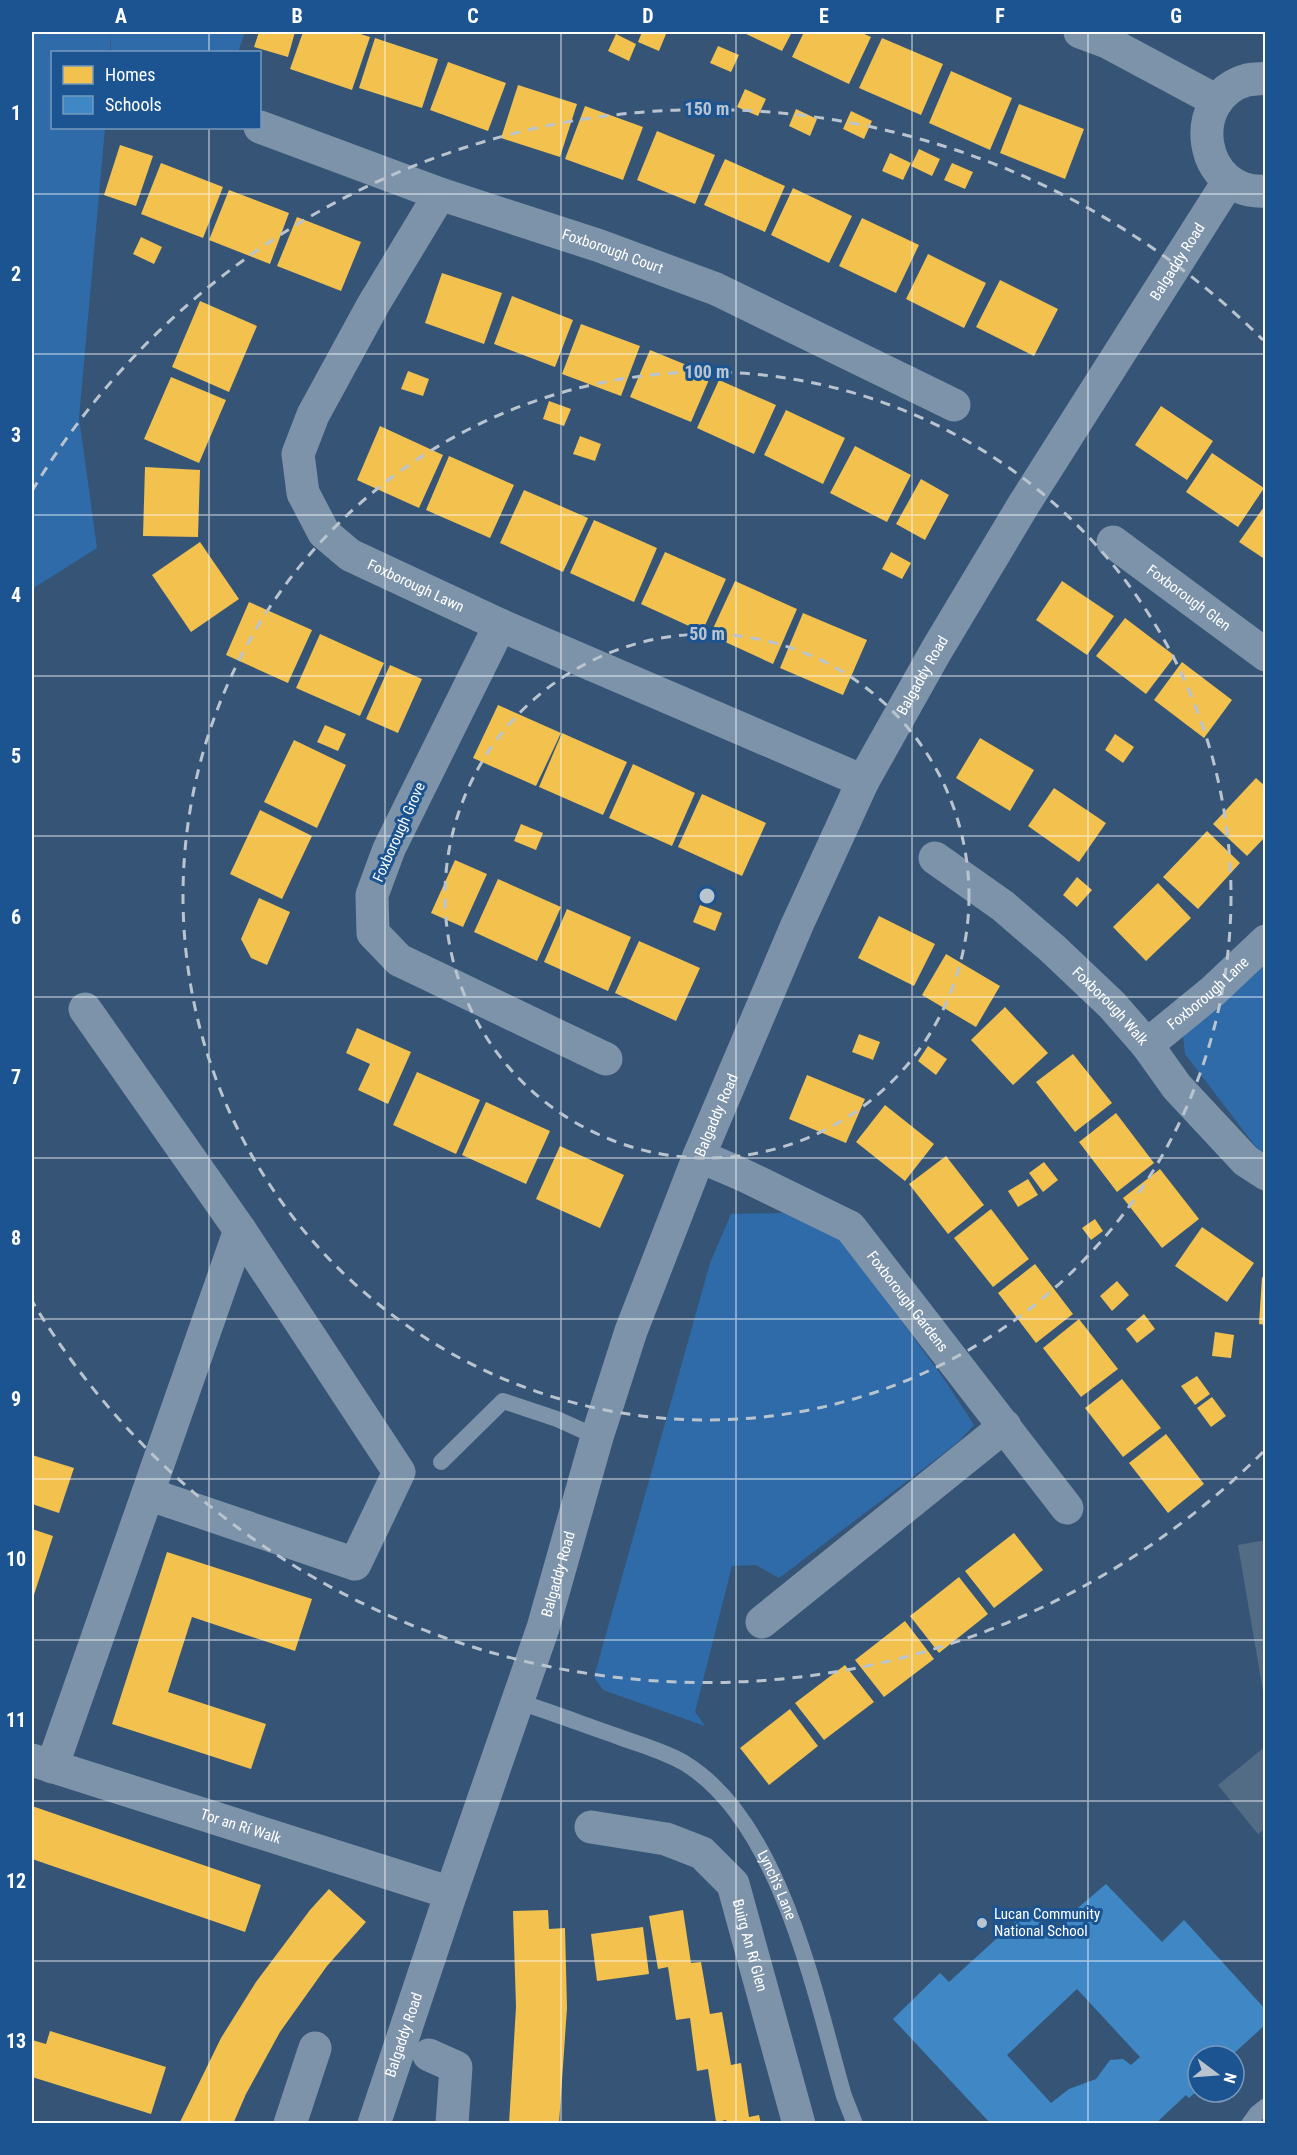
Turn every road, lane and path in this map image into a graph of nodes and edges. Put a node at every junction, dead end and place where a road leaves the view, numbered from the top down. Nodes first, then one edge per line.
1 (1080, 32) edge
2 (1266, 78) edge
3 (1217, 101) junction
4 (261, 127) edge
5 (1228, 182) junction
6 (1266, 191) edge
7 (440, 194) junction
8 (954, 405) dead end
9 (1113, 542) dead end
10 (500, 625) junction
11 (1266, 655) edge
12 (863, 781) junction
13 (935, 858) dead end
14 (1266, 940) edge
15 (85, 1009) dead end
16 (1147, 1044) junction
17 (606, 1059) dead end
18 (699, 1156) junction
19 (1266, 1174) edge
20 (240, 1230) junction
21 (1005, 1426) junction
22 (597, 1437) junction
23 (441, 1462) dead end
24 (148, 1494) junction
25 (1066, 1508) dead end
26 (762, 1622) dead end
27 (519, 1702) junction
28 (42, 1763) edge
29 (591, 1827) dead end
30 (451, 1893) junction
31 (315, 2048) dead end
32 (429, 2055) dead end
33 (1266, 2106) edge
34 (290, 2124) edge
35 (374, 2124) edge
36 (452, 2124) edge
37 (799, 2124) edge
38 (855, 2124) edge
39 (1249, 2124) edge

1 - 3 street
2 - 3 street
3 - 5 street
4 - 7 street, Foxborough Court
5 - 6 street
5 - 12 street, Balgaddy Road
7 - 8 street, Foxborough Court
7 - 10 street, Foxborough Lawn
9 - 11 street, Foxborough Glen
10 - 12 street, Foxborough Lawn
10 - 17 street, Foxborough Grove
12 - 18 street, Balgaddy Road
13 - 16 street, Foxborough Walk
14 - 16 street, Foxborough Lane
15 - 20 street
16 - 19 street, Foxborough Walk
18 - 21 street, Foxborough Gardens
18 - 22 street, Balgaddy Road
20 - 24 street
20 - 24 street
21 - 25 street, Foxborough Gardens
21 - 26 street
22 - 23 lane
22 - 27 street, Balgaddy Road
24 - 28 street
27 - 30 street, Balgaddy Road
27 - 38 lane, Lynch's Lane
28 - 30 street, Tor an Rí Walk
29 - 37 street, Buirg An Rí Glen
30 - 35 street, Balgaddy Road
31 - 34 street
32 - 36 street
33 - 39 lane

